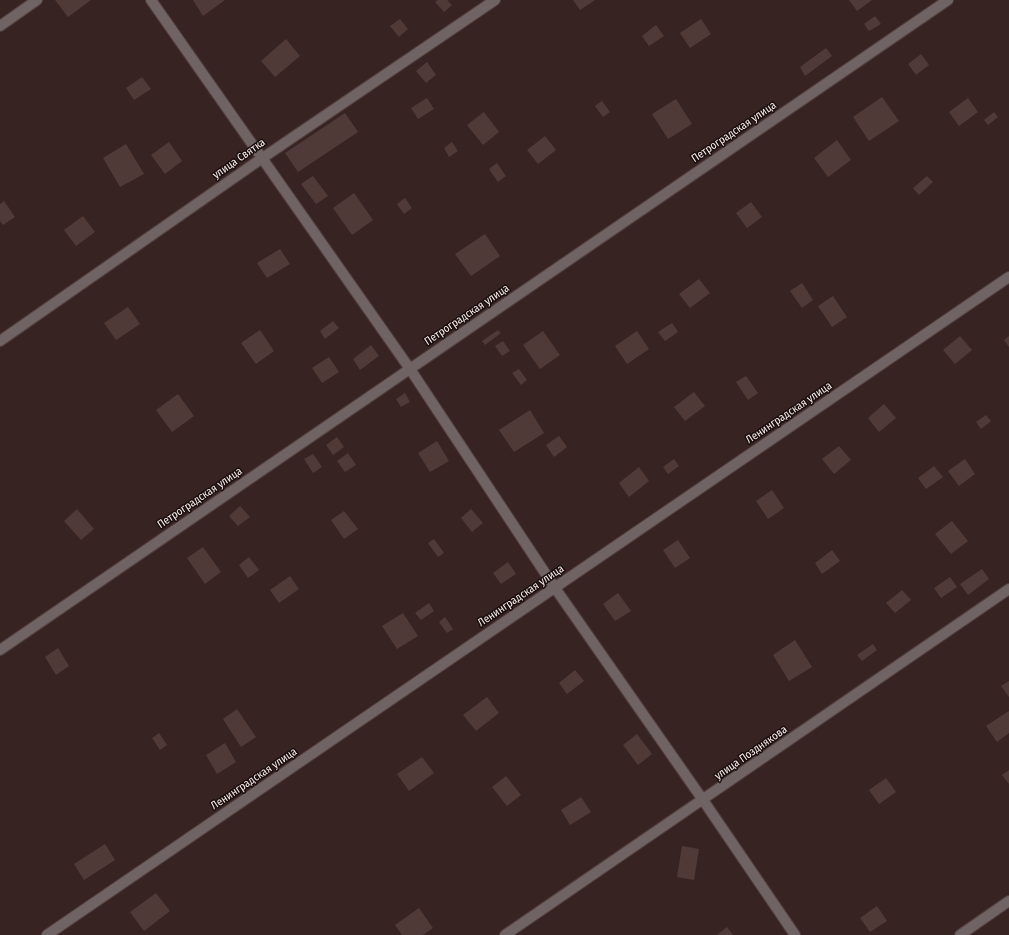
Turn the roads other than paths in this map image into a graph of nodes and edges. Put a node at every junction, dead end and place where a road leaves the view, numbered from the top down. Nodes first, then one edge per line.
1 (37, 0) edge
2 (151, 0) edge
3 (495, 0) edge
4 (948, 0) edge
5 (0, 26) edge
6 (261, 158) junction
7 (1009, 277) edge
8 (0, 341) edge
9 (410, 369) junction
10 (555, 588) junction
11 (1009, 589) edge
12 (0, 650) edge
13 (703, 800) junction
14 (1009, 901) edge
15 (47, 935) edge
16 (505, 935) edge
17 (795, 935) edge
18 (960, 935) edge

1 - 5 street
2 - 6 street
3 - 6 street, улица Святка
4 - 9 street, Петроградская улица
6 - 8 street, улица Святка
6 - 9 street
7 - 10 street, Ленинградская улица
9 - 10 street
9 - 12 street, Петроградская улица
10 - 13 street
10 - 15 street, Ленинградская улица
11 - 13 street, улица Позднякова
13 - 16 street, улица Позднякова
13 - 17 street
14 - 18 street

